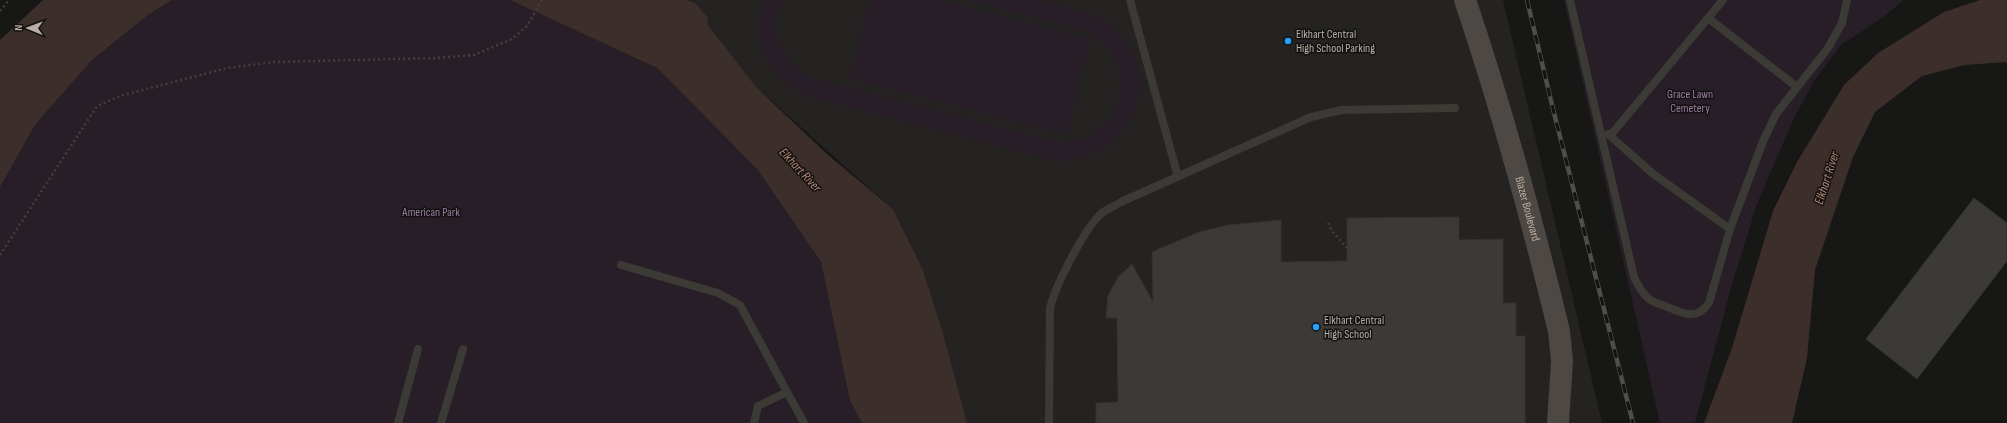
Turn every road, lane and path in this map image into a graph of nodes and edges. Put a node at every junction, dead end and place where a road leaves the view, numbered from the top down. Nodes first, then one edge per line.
1 (9, 0) edge
2 (542, 0) edge
3 (1130, 0) edge
4 (1466, 0) edge
5 (1570, 0) edge
6 (1723, 0) edge
7 (1847, 0) edge
8 (0, 11) edge
9 (1708, 18) junction
10 (1797, 87) junction
11 (1455, 108) dead end
12 (1599, 122) junction
13 (1610, 136) junction
14 (1178, 177) junction
15 (1328, 223) dead end
16 (1730, 229) junction
17 (1347, 248) dead end
18 (0, 255) edge
19 (621, 265) dead end
20 (418, 349) dead end
21 (463, 349) dead end
22 (787, 392) junction
23 (398, 423) edge
24 (441, 423) edge
25 (754, 423) edge
26 (804, 423) edge
27 (1049, 423) edge
28 (1558, 423) edge

1 - 8 path
2 - 18 path
3 - 14 lane
4 - 28 main road, Blazer Boulevard
5 - 12 lane
6 - 9 lane
7 - 10 lane
9 - 10 lane
9 - 13 lane
10 - 16 lane
11 - 14 lane
12 - 13 lane
12 - 16 lane
13 - 16 lane
14 - 27 lane
15 - 17 path
19 - 22 lane
20 - 23 lane
21 - 24 lane
22 - 25 lane
22 - 26 lane

